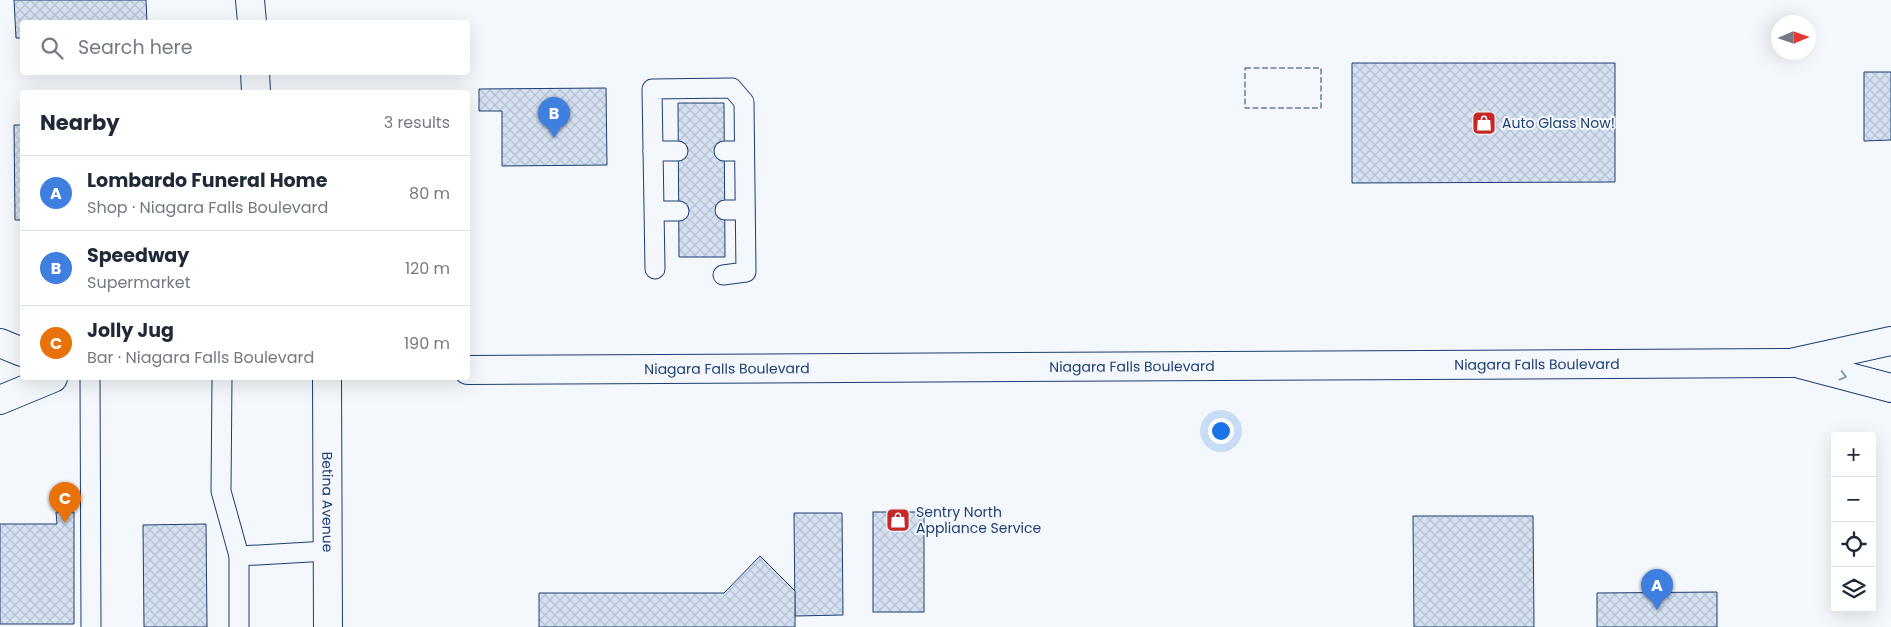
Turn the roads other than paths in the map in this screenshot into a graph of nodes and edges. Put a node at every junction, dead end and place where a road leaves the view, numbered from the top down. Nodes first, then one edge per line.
1 (250, 0) edge
2 (252, 20) edge
3 (255, 75) edge
4 (256, 90) edge
5 (653, 151) junction
6 (678, 151) dead end
7 (724, 151) dead end
8 (744, 151) junction
9 (679, 210) dead end
10 (725, 210) dead end
11 (745, 210) junction
12 (654, 211) junction
13 (655, 270) dead end
14 (723, 275) dead end
15 (1891, 341) edge
16 (0, 343) edge
17 (20, 351) edge
18 (1796, 363) junction
19 (470, 370) edge
20 (48, 380) edge
21 (90, 380) edge
22 (222, 380) edge
23 (327, 380) edge
24 (1891, 388) edge
25 (0, 400) edge
26 (327, 551) junction
27 (239, 556) junction
28 (91, 627) edge
29 (239, 627) edge
30 (328, 627) edge

1 - 2 main road
3 - 4 main road
5 - 6 lane
5 - 8 lane
5 - 12 lane
7 - 8 lane
8 - 11 lane
9 - 12 lane
10 - 11 lane
11 - 14 lane
12 - 13 lane
15 - 18 main road, Niagara Falls Boulevard
16 - 17 main road
18 - 19 main road, Niagara Falls Boulevard
18 -> 24 main road, Niagara Falls Boulevard
20 - 25 main road
21 - 28 lane
22 - 27 lane
23 - 26 main road, Betina Avenue
26 - 27 lane
26 - 30 main road, Betina Avenue
27 - 29 lane

